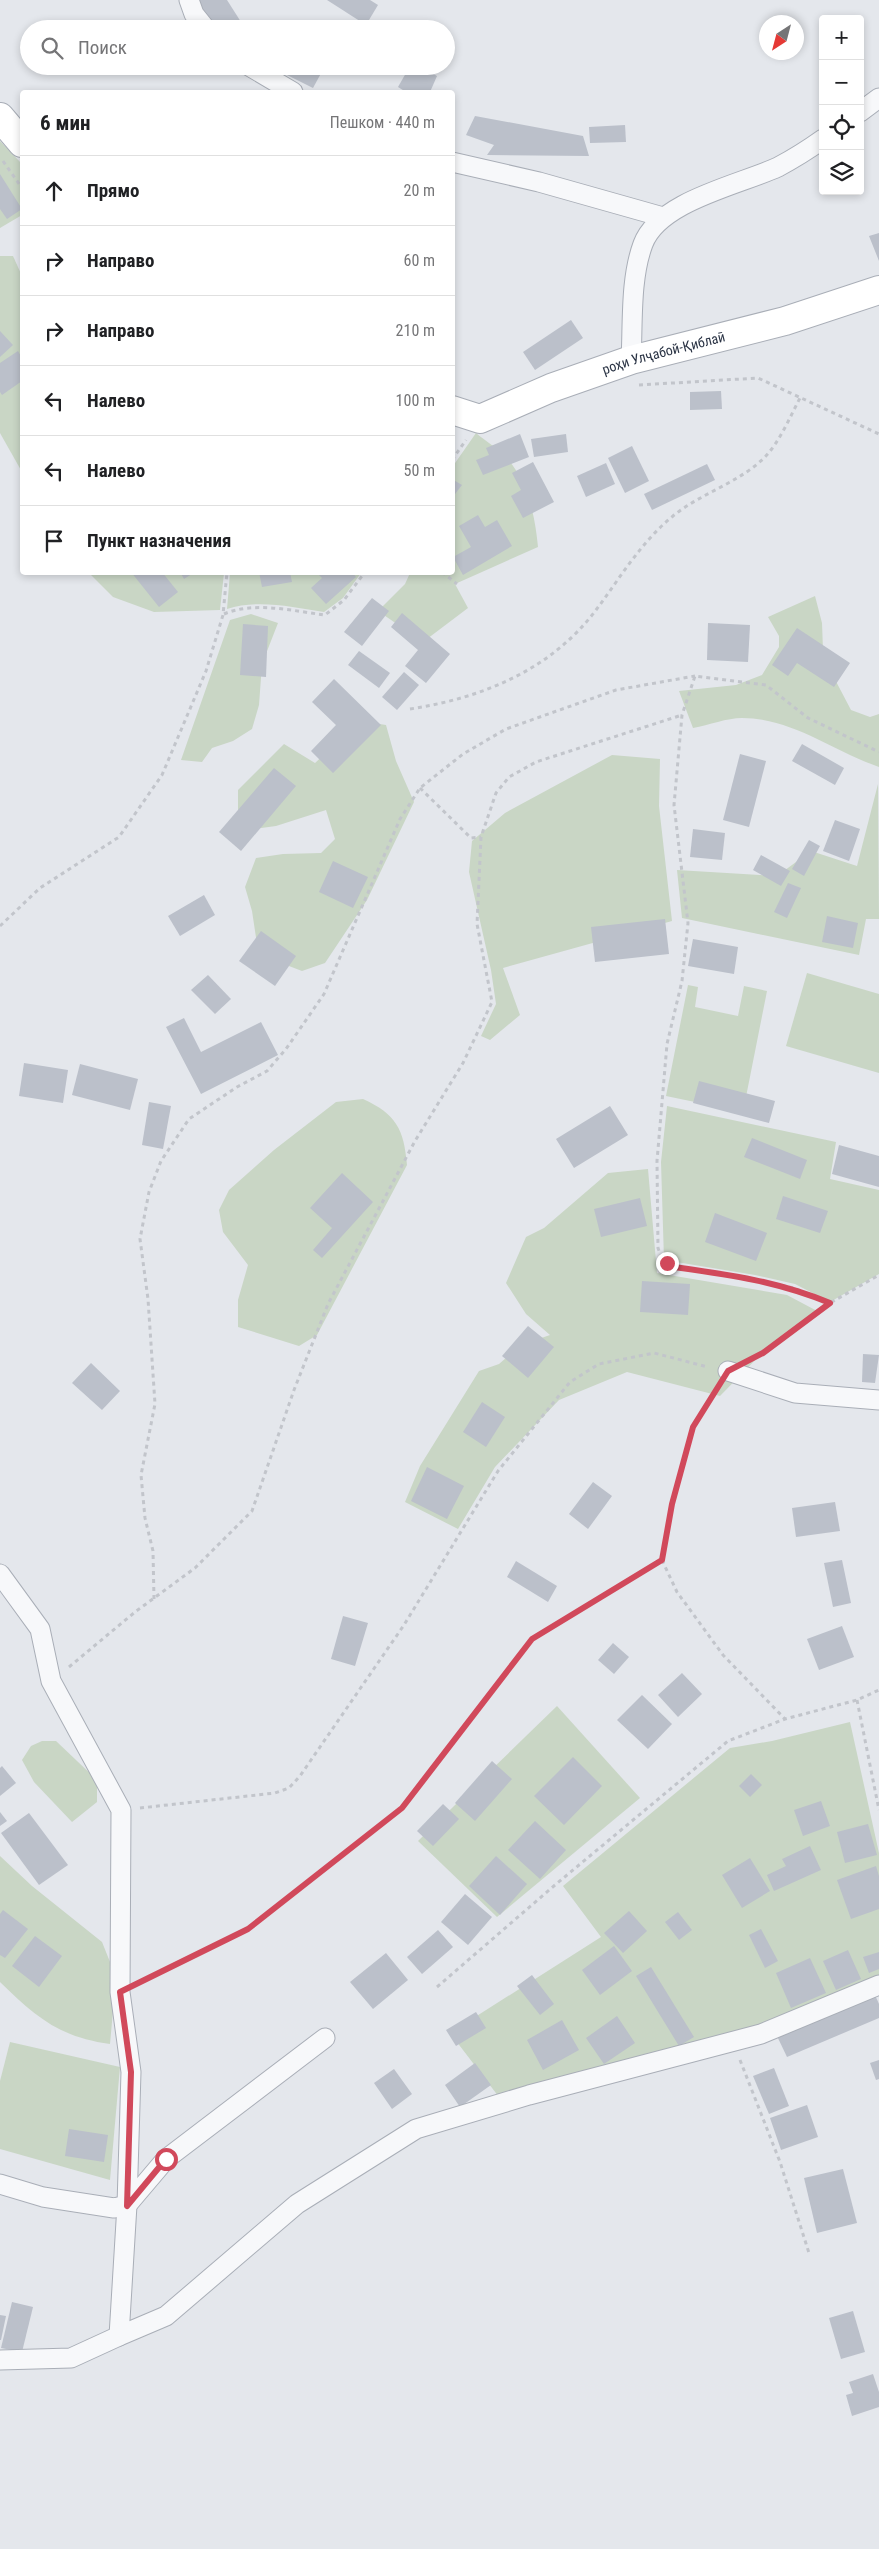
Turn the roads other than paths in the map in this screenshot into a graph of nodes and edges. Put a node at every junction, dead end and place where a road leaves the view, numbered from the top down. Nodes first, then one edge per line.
1 (189, 0) edge
2 (199, 20) edge
3 (264, 75) edge
4 (290, 90) edge
5 (879, 98) edge
6 (864, 109) edge
7 (0, 117) edge
8 (20, 140) edge
9 (819, 141) edge
10 (455, 163) edge
11 (663, 218) junction
12 (879, 290) edge
13 (630, 373) junction
14 (455, 411) edge
15 (728, 1371) road end
16 (879, 1400) edge
17 (0, 1574) edge
18 (879, 1985) edge
19 (325, 2038) dead end
20 (0, 2184) edge
21 (127, 2206) junction
22 (119, 2336) junction
23 (0, 2360) edge

1 - 2 street
3 - 4 street
5 - 6 street
7 - 8 street
9 - 11 street
10 - 11 street
11 - 13 street
12 - 13 street, роҳи Улҷабой-Қиблаӣ
13 - 14 street, роҳи Улҷабой-Қиблаӣ
15 - 16 street
17 - 21 street
18 - 22 street
19 - 21 street
20 - 21 street
21 - 22 street
22 - 23 street

